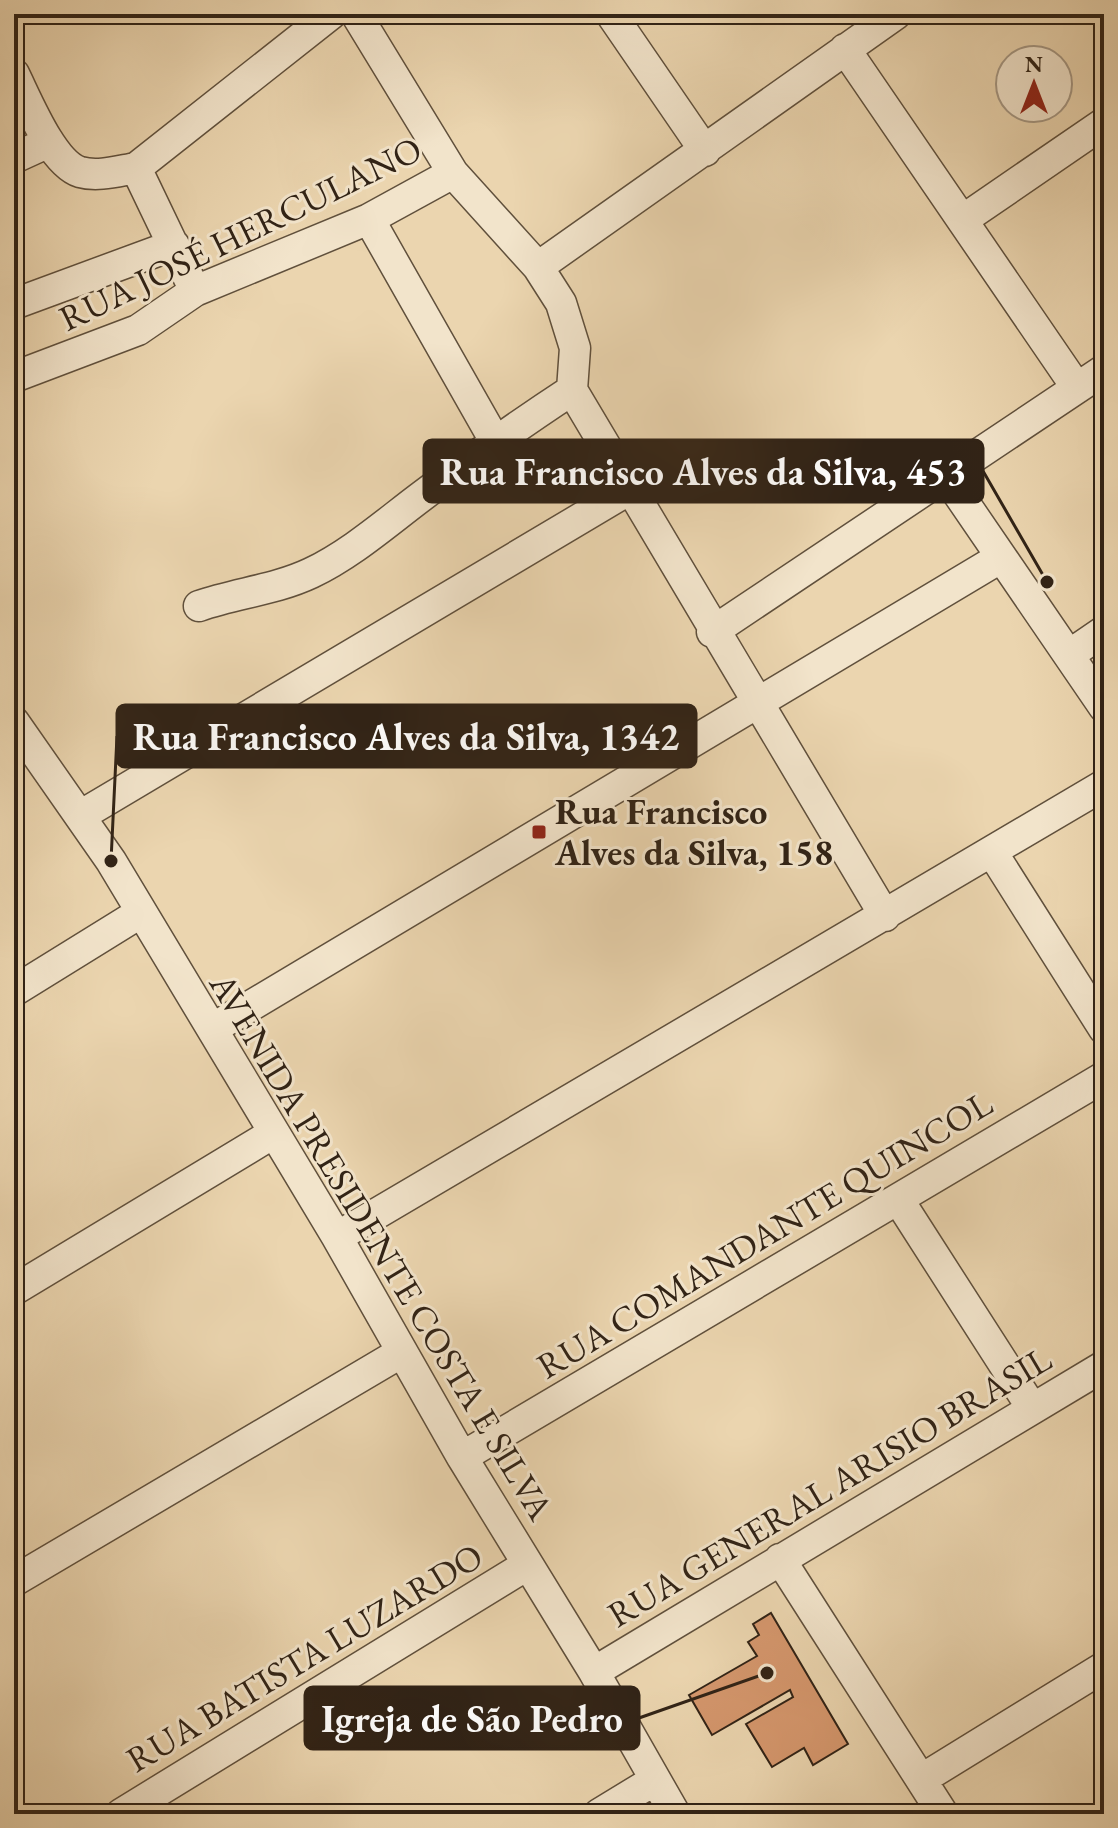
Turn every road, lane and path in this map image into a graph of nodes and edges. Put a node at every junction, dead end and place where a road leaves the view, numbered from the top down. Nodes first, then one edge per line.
1 (331, 14) edge
2 (356, 14) edge
3 (611, 14) edge
4 (896, 14) edge
5 (845, 49) junction
6 (14, 74) edge
7 (1104, 123) edge
8 (49, 142) junction
9 (705, 151) junction
10 (14, 158) edge
11 (136, 168) junction
12 (453, 173) junction
13 (369, 219) junction
14 (964, 219) junction
15 (174, 245) junction
16 (538, 267) junction
17 (195, 291) junction
18 (14, 304) edge
19 (1104, 370) edge
20 (14, 377) edge
21 (1077, 388) junction
22 (572, 390) junction
23 (495, 441) junction
24 (946, 476) junction
25 (630, 489) junction
26 (1000, 558) junction
27 (199, 606) dead end
28 (1104, 631) edge
29 (712, 632) junction
30 (1069, 655) junction
31 (759, 700) junction
32 (1104, 707) edge
33 (14, 722) edge
34 (1104, 785) edge
35 (80, 816) junction
36 (992, 852) junction
37 (140, 913) junction
38 (885, 916) junction
39 (14, 991) edge
40 (212, 1029) junction
41 (1104, 1029) edge
42 (1104, 1077) edge
43 (272, 1134) junction
44 (898, 1199) junction
45 (337, 1237) junction
46 (14, 1290) edge
47 (402, 1352) junction
48 (1104, 1366) edge
49 (1032, 1408) junction
50 (462, 1457) junction
51 (780, 1559) junction
52 (527, 1565) junction
53 (14, 1581) edge
54 (1104, 1667) edge
55 (594, 1672) junction
56 (922, 1779) junction
57 (655, 1780) junction
58 (121, 1814) edge
59 (599, 1814) edge
60 (675, 1814) edge
61 (943, 1814) edge

1 - 11 street
2 - 12 street
3 - 9 street
4 - 5 street
5 - 9 street
5 - 14 street
6 - 8 street
7 - 14 street
8 - 10 street
8 - 11 street
9 - 16 street
11 - 15 street
12 - 13 street, RUA JOSÉ HERCULANO
12 - 16 street
13 - 17 street, RUA JOSÉ HERCULANO
13 - 23 street
14 - 21 street
15 - 17 street
15 - 18 street
16 - 22 street
17 - 20 street, RUA JOSÉ HERCULANO
19 - 21 street
21 - 24 street
22 - 23 street
22 - 25 street
23 - 27 street
24 - 26 street
24 - 29 street
25 - 29 street
25 - 35 street
26 - 30 street
26 - 31 street
28 - 30 street
29 - 31 street
30 - 32 street
31 - 38 street
31 - 40 street
33 - 35 street, AVENIDA PRESIDENTE COSTA E SILVA
34 - 36 street
35 - 37 street, AVENIDA PRESIDENTE COSTA E SILVA
36 - 38 street
36 - 41 street
37 - 39 street
37 - 40 street, AVENIDA PRESIDENTE COSTA E SILVA
38 - 45 street
40 - 43 street, AVENIDA PRESIDENTE COSTA E SILVA
42 - 44 street, RUA COMANDANTE QUINCOL
43 - 45 street, AVENIDA PRESIDENTE COSTA E SILVA
43 - 46 street
44 - 49 street
44 - 50 street, RUA COMANDANTE QUINCOL
45 - 47 street, AVENIDA PRESIDENTE COSTA E SILVA
47 - 50 street, AVENIDA PRESIDENTE COSTA E SILVA
47 - 53 street
48 - 49 street, RUA GENERAL ARISIO BRASIL
49 - 51 street, RUA GENERAL ARISIO BRASIL
50 - 52 street, AVENIDA PRESIDENTE COSTA E SILVA
51 - 55 street, RUA GENERAL ARISIO BRASIL
51 - 56 street
52 - 55 street, AVENIDA PRESIDENTE COSTA E SILVA
52 - 58 street, RUA BATISTA LUZARDO
54 - 56 street
55 - 57 street, AVENIDA PRESIDENTE COSTA E SILVA
56 - 61 street
57 - 59 street
57 - 60 street, AVENIDA PRESIDENTE COSTA E SILVA

